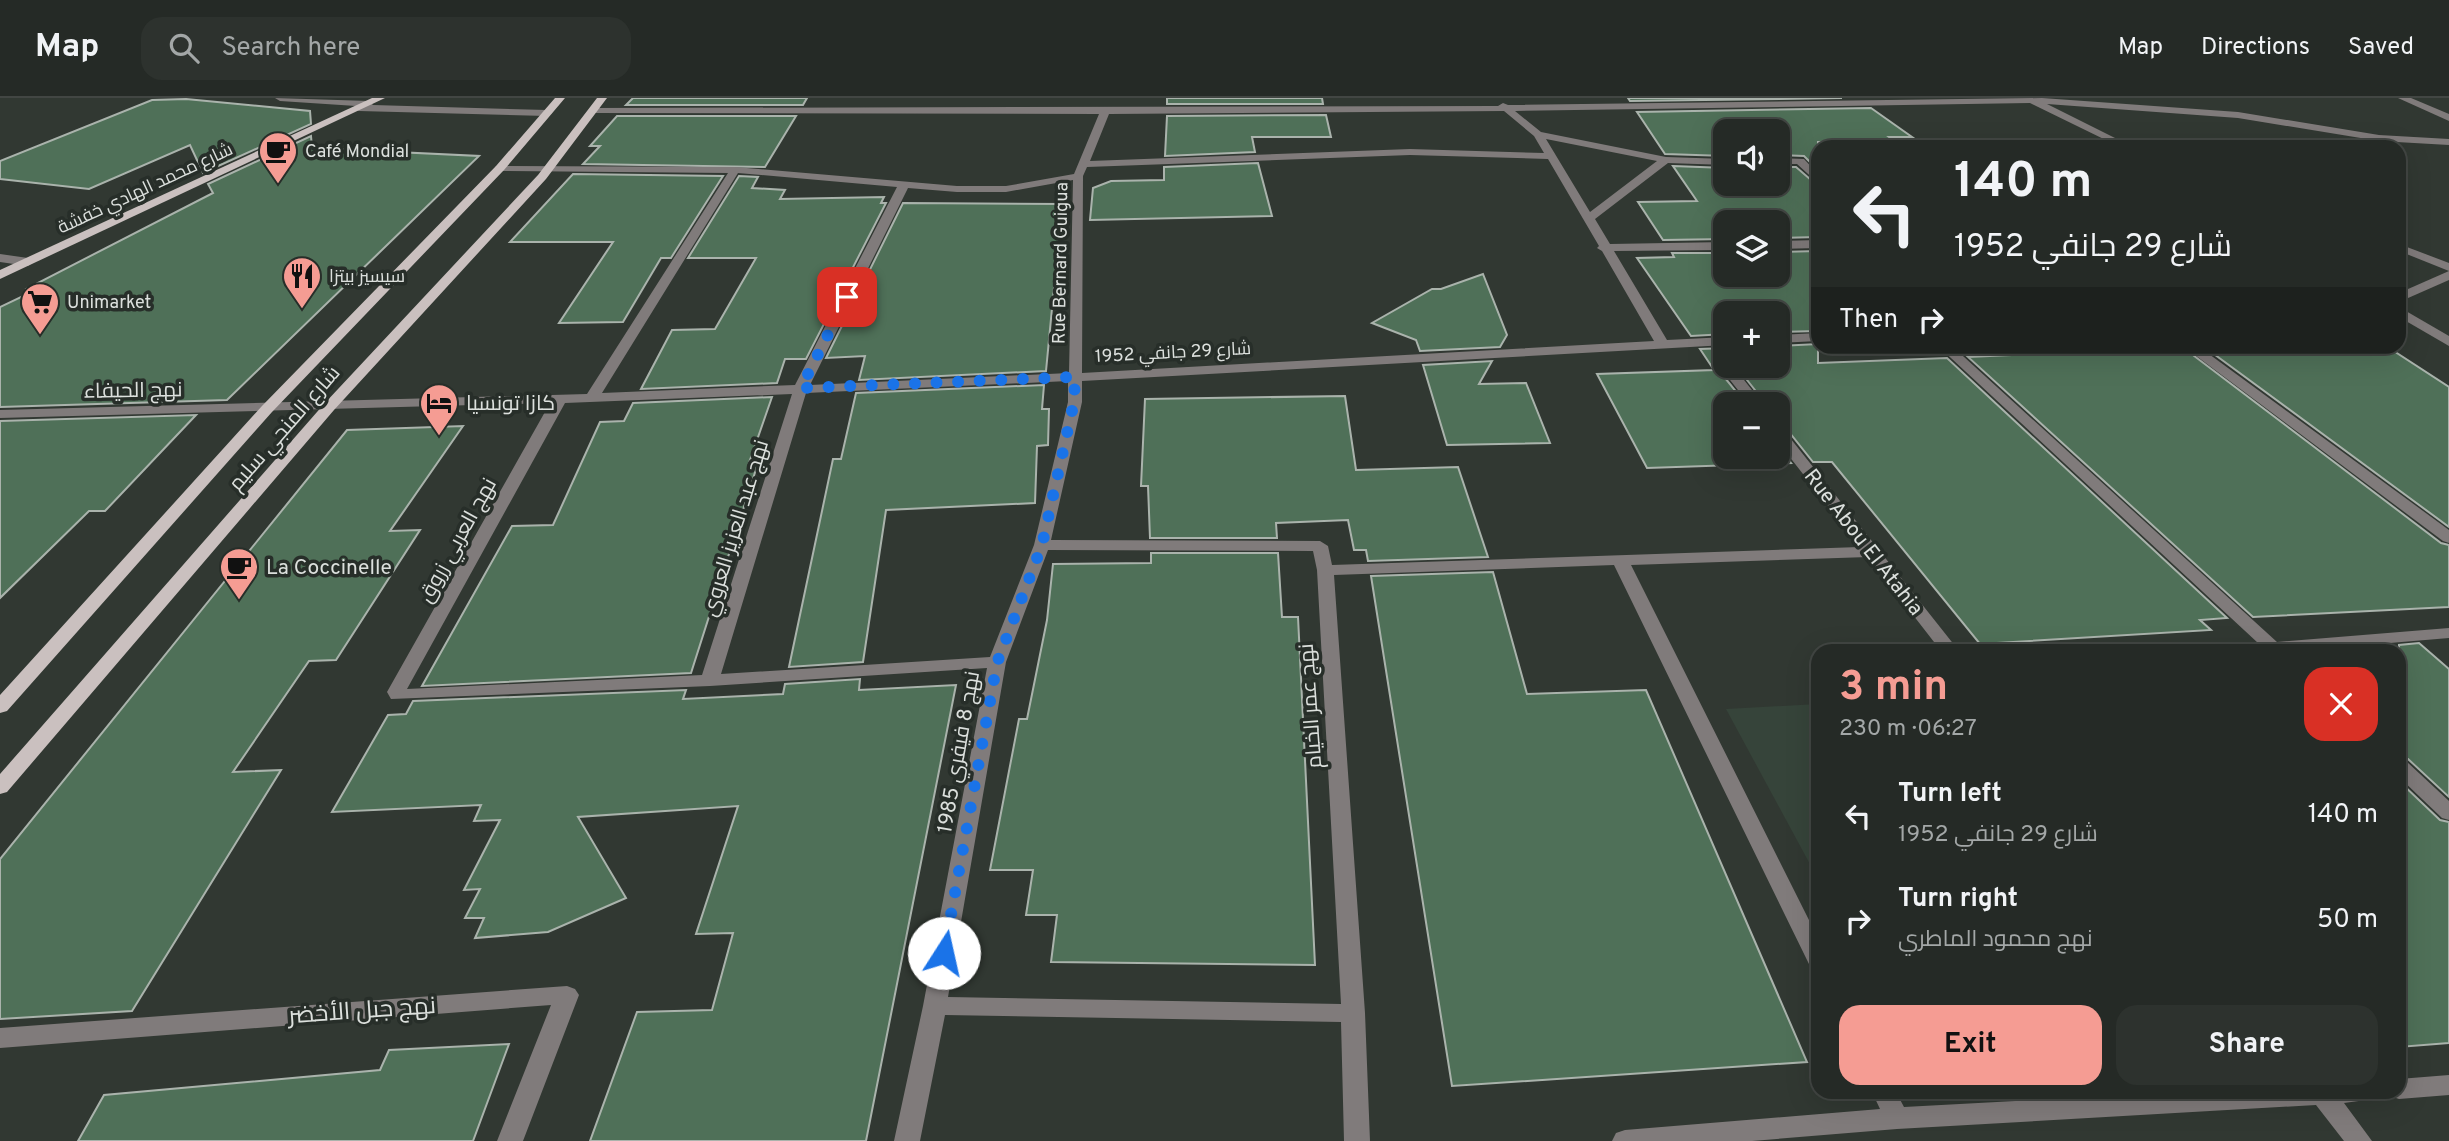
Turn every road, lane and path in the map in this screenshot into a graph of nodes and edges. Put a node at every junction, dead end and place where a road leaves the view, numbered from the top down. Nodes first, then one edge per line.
1 (280, 98) edge
2 (380, 98) edge
3 (561, 98) edge
4 (914, 98) edge
5 (1337, 98) edge
6 (1497, 98) edge
7 (2403, 98) edge
8 (2029, 99) edge
9 (1886, 101) edge
10 (1672, 102) edge
11 (2219, 104) dead end
12 (597, 105) edge
13 (364, 106) junction
14 (1506, 110) junction
15 (1343, 111) junction
16 (906, 112) junction
17 (1105, 112) junction
18 (547, 113) junction
19 (2238, 115) junction
20 (2449, 118) edge
21 (1538, 134) junction
22 (2114, 140) edge
23 (2449, 142) edge
24 (1552, 156) junction
25 (1666, 160) junction
26 (1790, 161) edge
27 (1800, 161) junction
28 (1811, 161) edge
29 (1713, 162) edge
30 (550, 166) junction
31 (500, 168) junction
32 (734, 170) junction
33 (1080, 170) junction
34 (1811, 173) edge
35 (905, 183) junction
36 (1588, 219) junction
37 (1811, 244) edge
38 (1790, 245) edge
39 (1713, 246) edge
40 (1603, 248) junction
41 (2406, 250) edge
42 (0, 258) edge
43 (28, 262) junction
44 (2449, 267) edge
45 (0, 275) edge
46 (2449, 275) edge
47 (2406, 295) edge
48 (2406, 315) edge
49 (1811, 337) edge
50 (1790, 338) edge
51 (1708, 342) junction
52 (1713, 342) edge
53 (2449, 342) edge
54 (1663, 344) junction
55 (1713, 348) edge
56 (1953, 354) edge
57 (2200, 354) edge
58 (1075, 377) junction
59 (1736, 378) edge
60 (801, 388) junction
61 (1747, 392) edge
62 (592, 397) junction
63 (560, 399) junction
64 (329, 407) junction
65 (267, 409) junction
66 (0, 414) edge
67 (1790, 447) edge
68 (2449, 538) edge
69 (1042, 545) junction
70 (1871, 552) junction
71 (1620, 560) junction
72 (1325, 570) junction
73 (2449, 632) edge
74 (1944, 644) edge
75 (2270, 644) edge
76 (2326, 644) edge
77 (997, 663) junction
78 (710, 680) junction
79 (0, 707) edge
80 (2406, 773) edge
81 (0, 787) edge
82 (2449, 813) edge
83 (1811, 946) edge
84 (935, 1006) junction
85 (1353, 1013) junction
86 (0, 1038) edge
87 (2449, 1085) edge
88 (2406, 1088) edge
89 (1887, 1099) edge
90 (2232, 1099) edge
91 (2325, 1099) edge
92 (1896, 1118) junction
93 (510, 1141) edge
94 (907, 1141) edge
95 (1357, 1141) edge
96 (1625, 1141) edge
97 (2359, 1141) edge

1 - 13 street
2 - 13 main road, شارع محمد الهادي خفشة
3 - 18 main road, شارع المنجي سليم
4 - 16 street
5 - 15 street
6 - 14 street
7 - 20 street
8 - 9 street
8 - 19 street
8 - 22 street
9 - 10 street
10 - 14 street
11 - 19 street
12 - 16 street
12 - 30 main road, شارع المنجي سليم
13 - 18 street
13 - 43 main road, شارع محمد الهادي خفشة
14 - 15 street
14 - 21 street
15 - 17 street
16 - 17 street
17 - 33 street, Rue Bernard Guigua
18 - 31 main road, شارع المنجي سليم
19 - 23 street
21 - 24 street
21 - 25 street
24 - 33 street
24 - 36 street
25 - 29 street
25 - 36 street
26 - 27 street
27 - 28 street
27 - 34 street
30 - 31 street
30 - 32 street
30 - 64 main road, شارع المنجي سليم
31 - 65 main road, شارع المنجي سليم
32 - 35 street
32 - 62 street
33 - 35 street
33 - 58 street, Rue Bernard Guigua
35 - 60 street, نهج عبد العزيز العروي
36 - 40 street
37 - 38 street
39 - 40 street
40 - 54 street
41 - 44 street
42 - 43 street
43 - 45 main road, شارع محمد الهادي خفشة
46 - 47 street
48 - 53 street
49 - 50 street
51 - 52 street, شارع 29 جانفي 1952
51 - 54 street, شارع 29 جانفي 1952
51 - 55 street
54 - 58 street, شارع 29 جانفي 1952
56 - 75 street
57 - 68 street
58 - 60 street, شارع 29 جانفي 1952
58 - 69 street, نهج 8 فيفري 1985
59 - 61 street
60 - 62 street, شارع 29 جانفي 1952
60 - 78 street, نهج عبد العزيز العروي
62 - 63 street, شارع 29 جانفي 1952
63 - 64 street, شارع 29 جانفي 1952
63 - 78 street, نهج العربي زروق
64 - 65 street, نهج الحيفاء
64 - 81 main road, شارع المنجي سليم
65 - 66 street, نهج الحيفاء
65 - 79 main road, شارع المنجي سليم
67 - 70 street, Rue Abou El Atahia
69 - 72 street, نهج عمر الخيام
69 - 77 street, نهج 8 فيفري 1985
70 - 71 street
70 - 74 street, Rue Abou El Atahia
71 - 72 street
71 - 83 street
72 - 85 street, نهج عمر الخيام
73 - 76 street
77 - 78 street
77 - 84 street, نهج 8 فيفري 1985
80 - 82 street
84 - 85 street
84 - 94 street, نهج 8 فيفري 1985
85 - 95 street, نهج عمر الخيام
86 - 93 street, نهج جبل الأخضر
87 - 88 street
89 - 92 street
90 - 92 street
91 - 97 street
92 - 96 street

